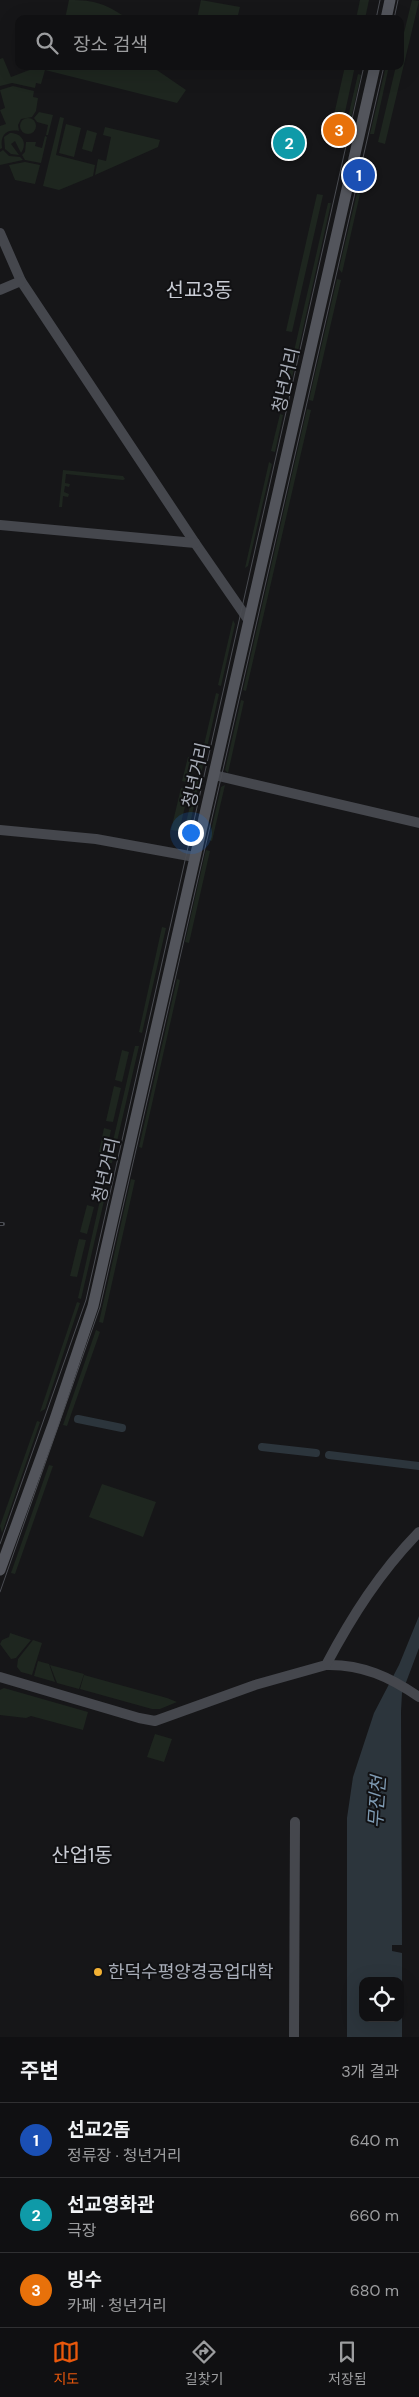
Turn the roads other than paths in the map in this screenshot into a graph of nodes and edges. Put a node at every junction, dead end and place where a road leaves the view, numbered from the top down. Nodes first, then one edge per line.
1 (390, 0) edge
2 (387, 15) edge
3 (374, 70) edge
4 (0, 233) edge
5 (21, 282) junction
6 (0, 290) edge
7 (0, 525) edge
8 (195, 544) junction
9 (249, 621) junction
10 (214, 776) junction
11 (419, 823) edge
12 (0, 830) edge
13 (195, 857) junction
14 (419, 1532) edge
15 (0, 1570) edge
16 (326, 1665) junction
17 (0, 1677) edge
18 (419, 1697) edge
19 (295, 1822) dead end
20 (294, 2037) edge

1 - 2 main road
3 - 9 main road, 청년거리
4 - 5 street
5 - 6 street
5 - 8 street
7 - 8 street
8 - 9 street
9 - 10 main road, 청년거리
10 - 11 street
10 - 13 main road, 청년거리
12 - 13 street
13 - 15 main road, 청년거리
14 - 16 street
16 - 17 street
16 - 18 street
19 - 20 street

